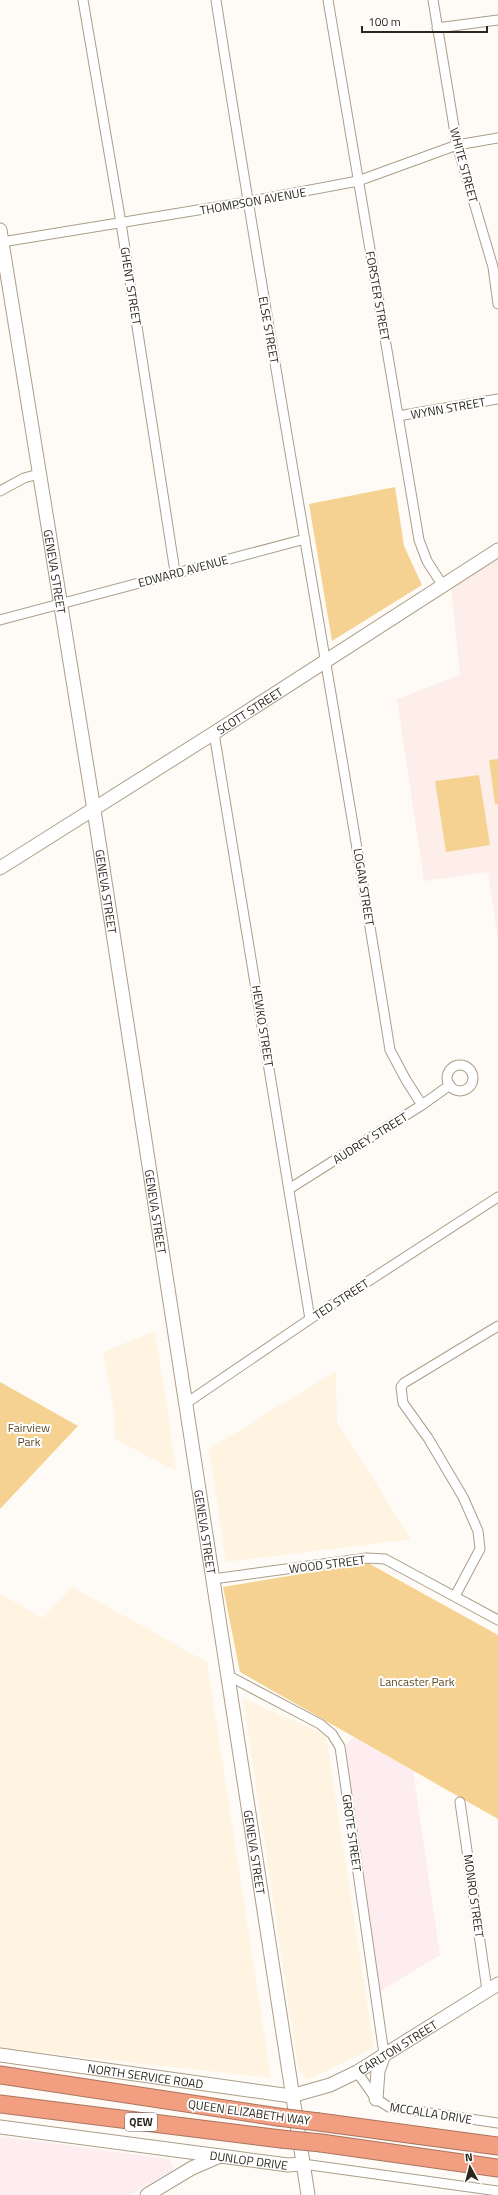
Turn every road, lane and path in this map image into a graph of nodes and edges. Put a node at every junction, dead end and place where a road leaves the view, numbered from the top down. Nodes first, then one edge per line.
1 (83, 0) edge
2 (216, 0) edge
3 (328, 0) edge
4 (433, 0) edge
5 (498, 20) edge
6 (437, 28) junction
7 (498, 138) edge
8 (457, 145) junction
9 (358, 181) junction
10 (247, 202) junction
11 (121, 223) junction
12 (1, 236) edge
13 (498, 304) edge
14 (498, 399) edge
15 (398, 416) junction
16 (39, 474) junction
17 (0, 491) edge
18 (305, 539) junction
19 (498, 550) edge
20 (175, 572) junction
21 (443, 586) junction
22 (60, 603) junction
23 (0, 620) edge
24 (326, 660) junction
25 (214, 734) junction
26 (94, 810) junction
27 (0, 868) edge
28 (450, 1085) dead end
29 (422, 1105) junction
30 (290, 1189) junction
31 (498, 1197) edge
32 (310, 1319) junction
33 (498, 1326) edge
34 (185, 1404) junction
35 (213, 1579) junction
36 (455, 1596) junction
37 (498, 1620) edge
38 (228, 1675) junction
39 (460, 1802) dead end
40 (493, 1987) edge
41 (384, 2054) junction
42 (0, 2055) edge
43 (357, 2072) junction
44 (0, 2075) edge
45 (291, 2096) junction
46 (376, 2099) junction
47 (0, 2104) edge
48 (498, 2123) edge
49 (0, 2127) edge
50 (498, 2146) edge
51 (220, 2156) junction
52 (303, 2164) junction
53 (498, 2168) edge
54 (458, 2190) edge
55 (498, 2191) edge
56 (146, 2195) edge
57 (308, 2195) edge

1 - 11 street, GHENT STREET
2 - 10 street, ELSE STREET
3 - 9 street, FORSTER STREET
4 - 6 street, WHITE STREET
5 - 6 street
6 - 8 street, WHITE STREET
7 - 8 street, THOMPSON AVENUE
8 - 9 street, THOMPSON AVENUE
8 - 13 street, WHITE STREET
9 - 10 street, THOMPSON AVENUE
9 - 15 street, FORSTER STREET
10 - 11 street, THOMPSON AVENUE
10 - 18 street, ELSE STREET
11 - 12 street, THOMPSON AVENUE
11 - 20 street, GHENT STREET
12 - 16 main road, GENEVA STREET
14 - 15 street, WYNN STREET
15 - 21 street, FORSTER STREET
16 - 17 street
16 - 22 main road, GENEVA STREET
18 - 20 street, EDWARD AVENUE
18 - 24 street, ELSE STREET
19 - 21 main road, SCOTT STREET
20 - 22 street, EDWARD AVENUE
21 - 24 main road, SCOTT STREET
22 - 23 street, EDWARD AVENUE
22 - 26 main road, GENEVA STREET
24 - 25 main road, SCOTT STREET
24 - 29 street, LOGAN STREET
25 - 26 main road, SCOTT STREET
25 - 30 street, HEWKO STREET
26 - 27 main road, SCOTT STREET
26 - 34 main road, GENEVA STREET
28 - 29 street, AUDREY STREET
29 - 30 street, AUDREY STREET
30 - 32 street, HEWKO STREET
31 - 32 street, TED STREET
32 - 34 street, TED STREET
33 - 36 street
34 - 35 main road, GENEVA STREET
35 - 36 street, WOOD STREET
35 - 38 main road, GENEVA STREET
36 - 37 street, WOOD STREET
38 - 41 street, GROTE STREET
38 - 45 main road, GENEVA STREET
39 - 40 street, MONRO STREET
40 - 41 main road, CARLTON STREET
41 - 43 main road, CARLTON STREET
41 - 46 main road
42 - 45 main road, NORTH SERVICE ROAD
43 - 45 main road, CARLTON STREET
43 - 46 street, MCCALLA DRIVE
44 - 50 highway, QUEEN ELIZABETH WAY / QEW, bridge
45 - 52 main road, GENEVA STREET
46 - 48 street, MCCALLA DRIVE
47 - 53 highway, QUEEN ELIZABETH WAY / QEW, bridge
49 - 51 main road, DUNLOP DRIVE
51 - 52 main road, DUNLOP DRIVE
51 - 56 main road
52 - 54 street, DUNLOP DRIVE
52 - 57 main road, GENEVA STREET
54 - 55 street, DUNLOP DRIVE

